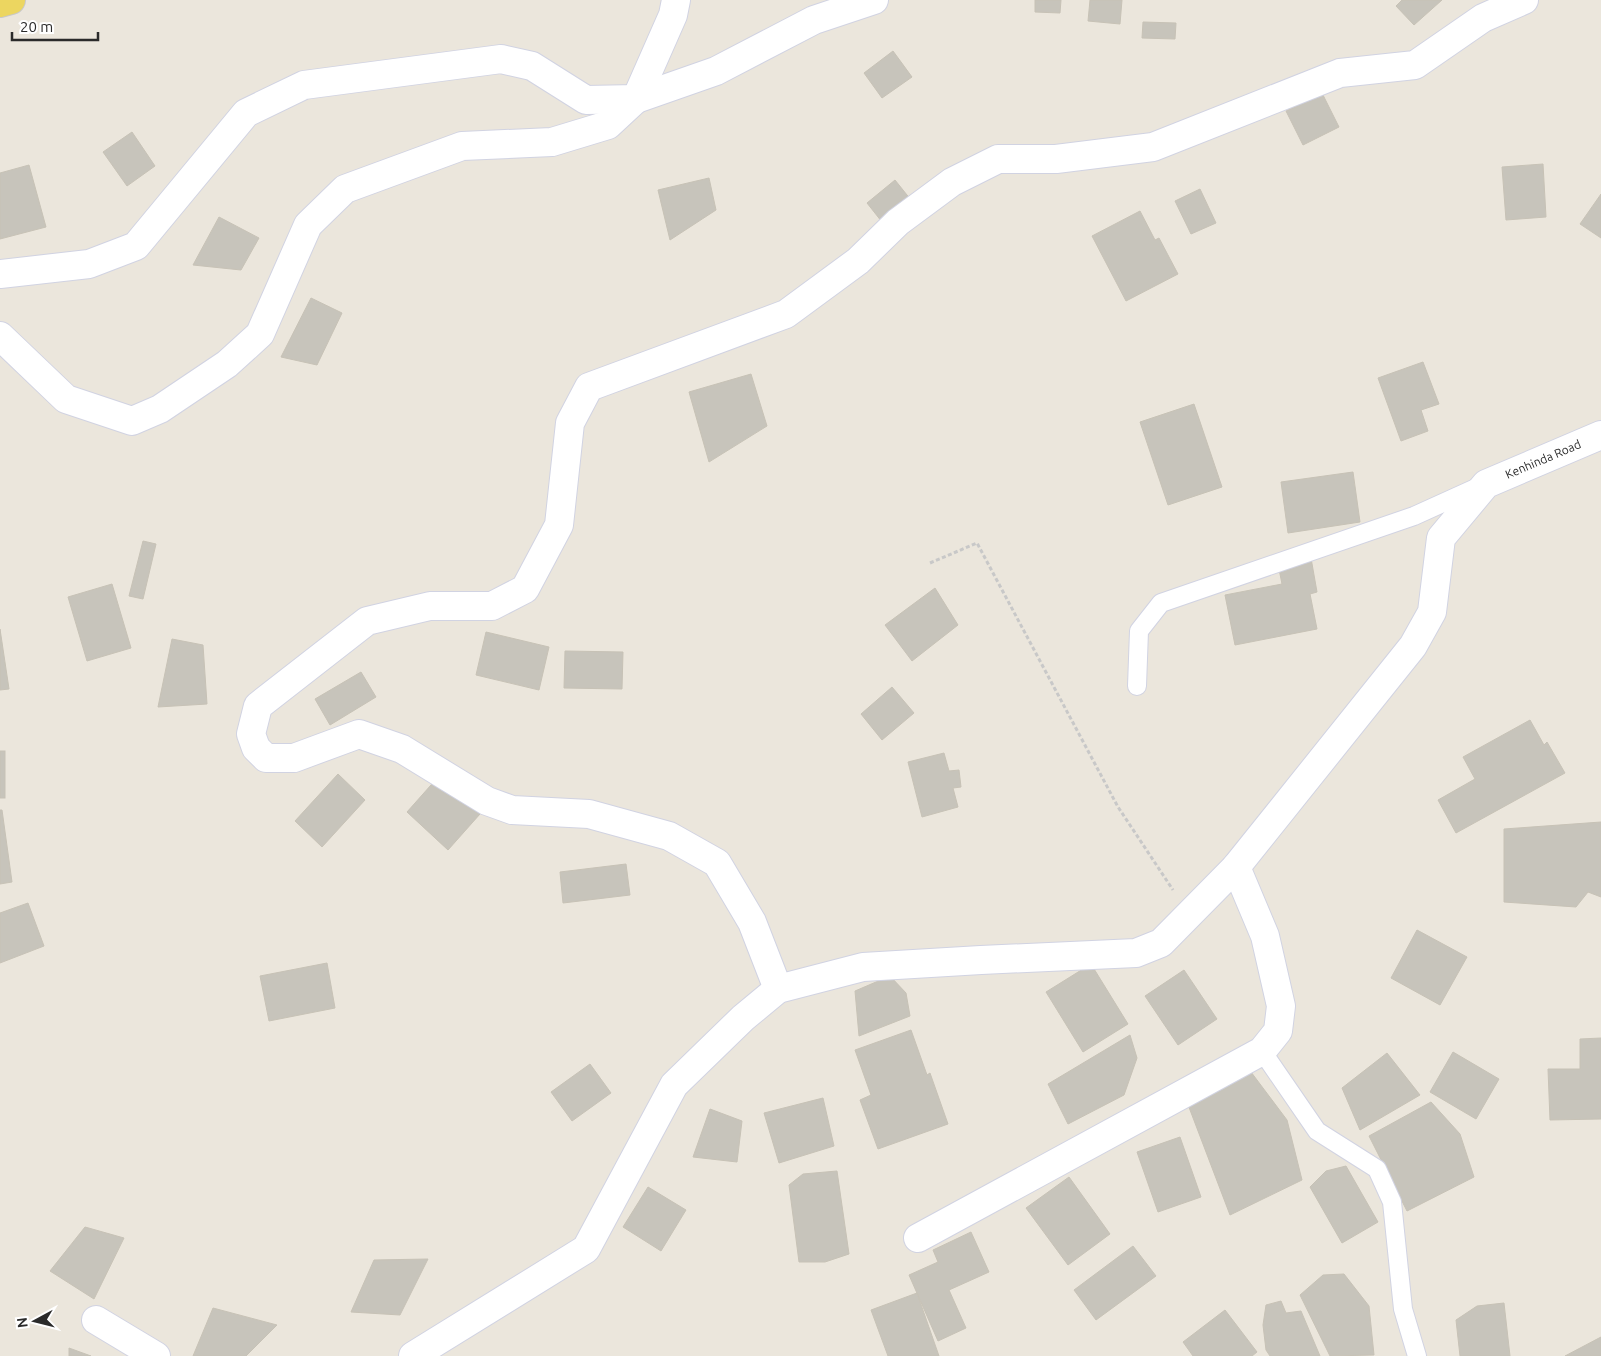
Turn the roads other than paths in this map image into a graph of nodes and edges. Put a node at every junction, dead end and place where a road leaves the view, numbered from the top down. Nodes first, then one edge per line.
1 (10, 0) edge
2 (676, 0) edge
3 (874, 0) edge
4 (1524, 0) edge
5 (0, 3) edge
6 (636, 99) junction
7 (0, 274) edge
8 (0, 336) edge
9 (1601, 435) edge
10 (1486, 484) junction
11 (1137, 686) dead end
12 (1236, 867) junction
13 (778, 989) junction
14 (1262, 1051) junction
15 (918, 1238) dead end
16 (96, 1320) dead end
17 (156, 1356) edge
18 (413, 1356) edge
19 (1417, 1356) edge

1 - 5 main road
2 - 6 street
3 - 6 street
4 - 13 street
6 - 7 street
6 - 8 street
9 - 10 street, Kenhinda Road
10 - 11 lane
10 - 12 street
12 - 13 street
12 - 14 street
13 - 18 street
14 - 15 street
14 - 19 lane
16 - 17 street

